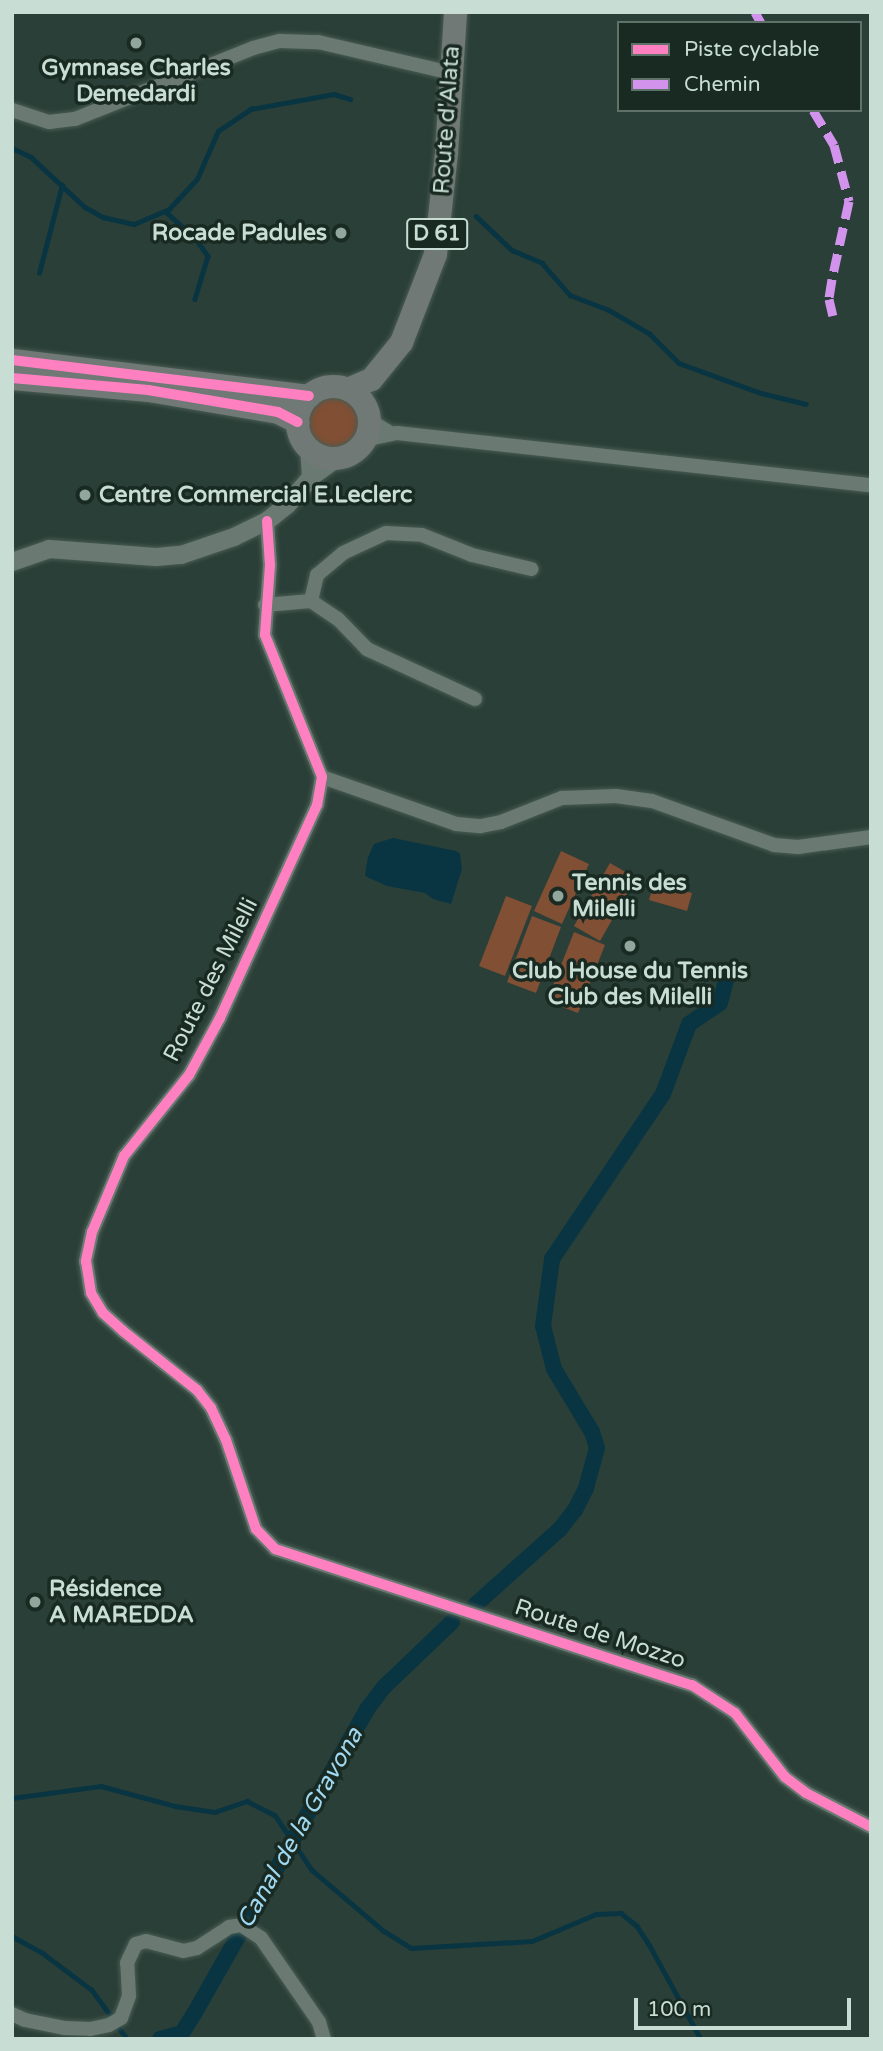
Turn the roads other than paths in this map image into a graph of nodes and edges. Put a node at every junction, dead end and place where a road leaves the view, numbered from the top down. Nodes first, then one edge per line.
1 (455, 12) edge
2 (451, 74) junction
3 (12, 110) edge
4 (12, 360) edge
5 (12, 378) edge
6 (309, 396) junction
7 (361, 413) junction
8 (298, 422) junction
9 (309, 448) junction
10 (339, 457) junction
11 (311, 477) junction
12 (871, 485) edge
13 (267, 521) junction
14 (12, 562) edge
15 (531, 569) dead end
16 (311, 601) junction
17 (265, 604) junction
18 (475, 699) dead end
19 (321, 777) junction
20 (871, 837) edge
21 (275, 1549) joint
22 (871, 1827) edge
23 (12, 2014) edge
24 (114, 2027) edge
25 (324, 2039) edge

1 - 2 main road, Route d'Alata / D 61
2 - 3 street
2 - 7 main road, Route d'Alata / D 61
4 - 6 main road
5 - 8 main road
6 - 7 main road
6 - 8 main road
7 - 10 main road
7 - 12 street
8 - 9 main road
9 - 10 main road
9 - 11 street
10 - 11 street
11 - 13 street
13 - 14 street
13 - 17 street, Route des Milelli
15 - 16 street
16 - 17 street
16 - 18 street
17 - 19 street, Route des Milelli
19 - 20 street
19 - 21 street, Route des Milelli
21 - 22 street, Route de Mozzo
23 - 24 street
24 - 25 street

